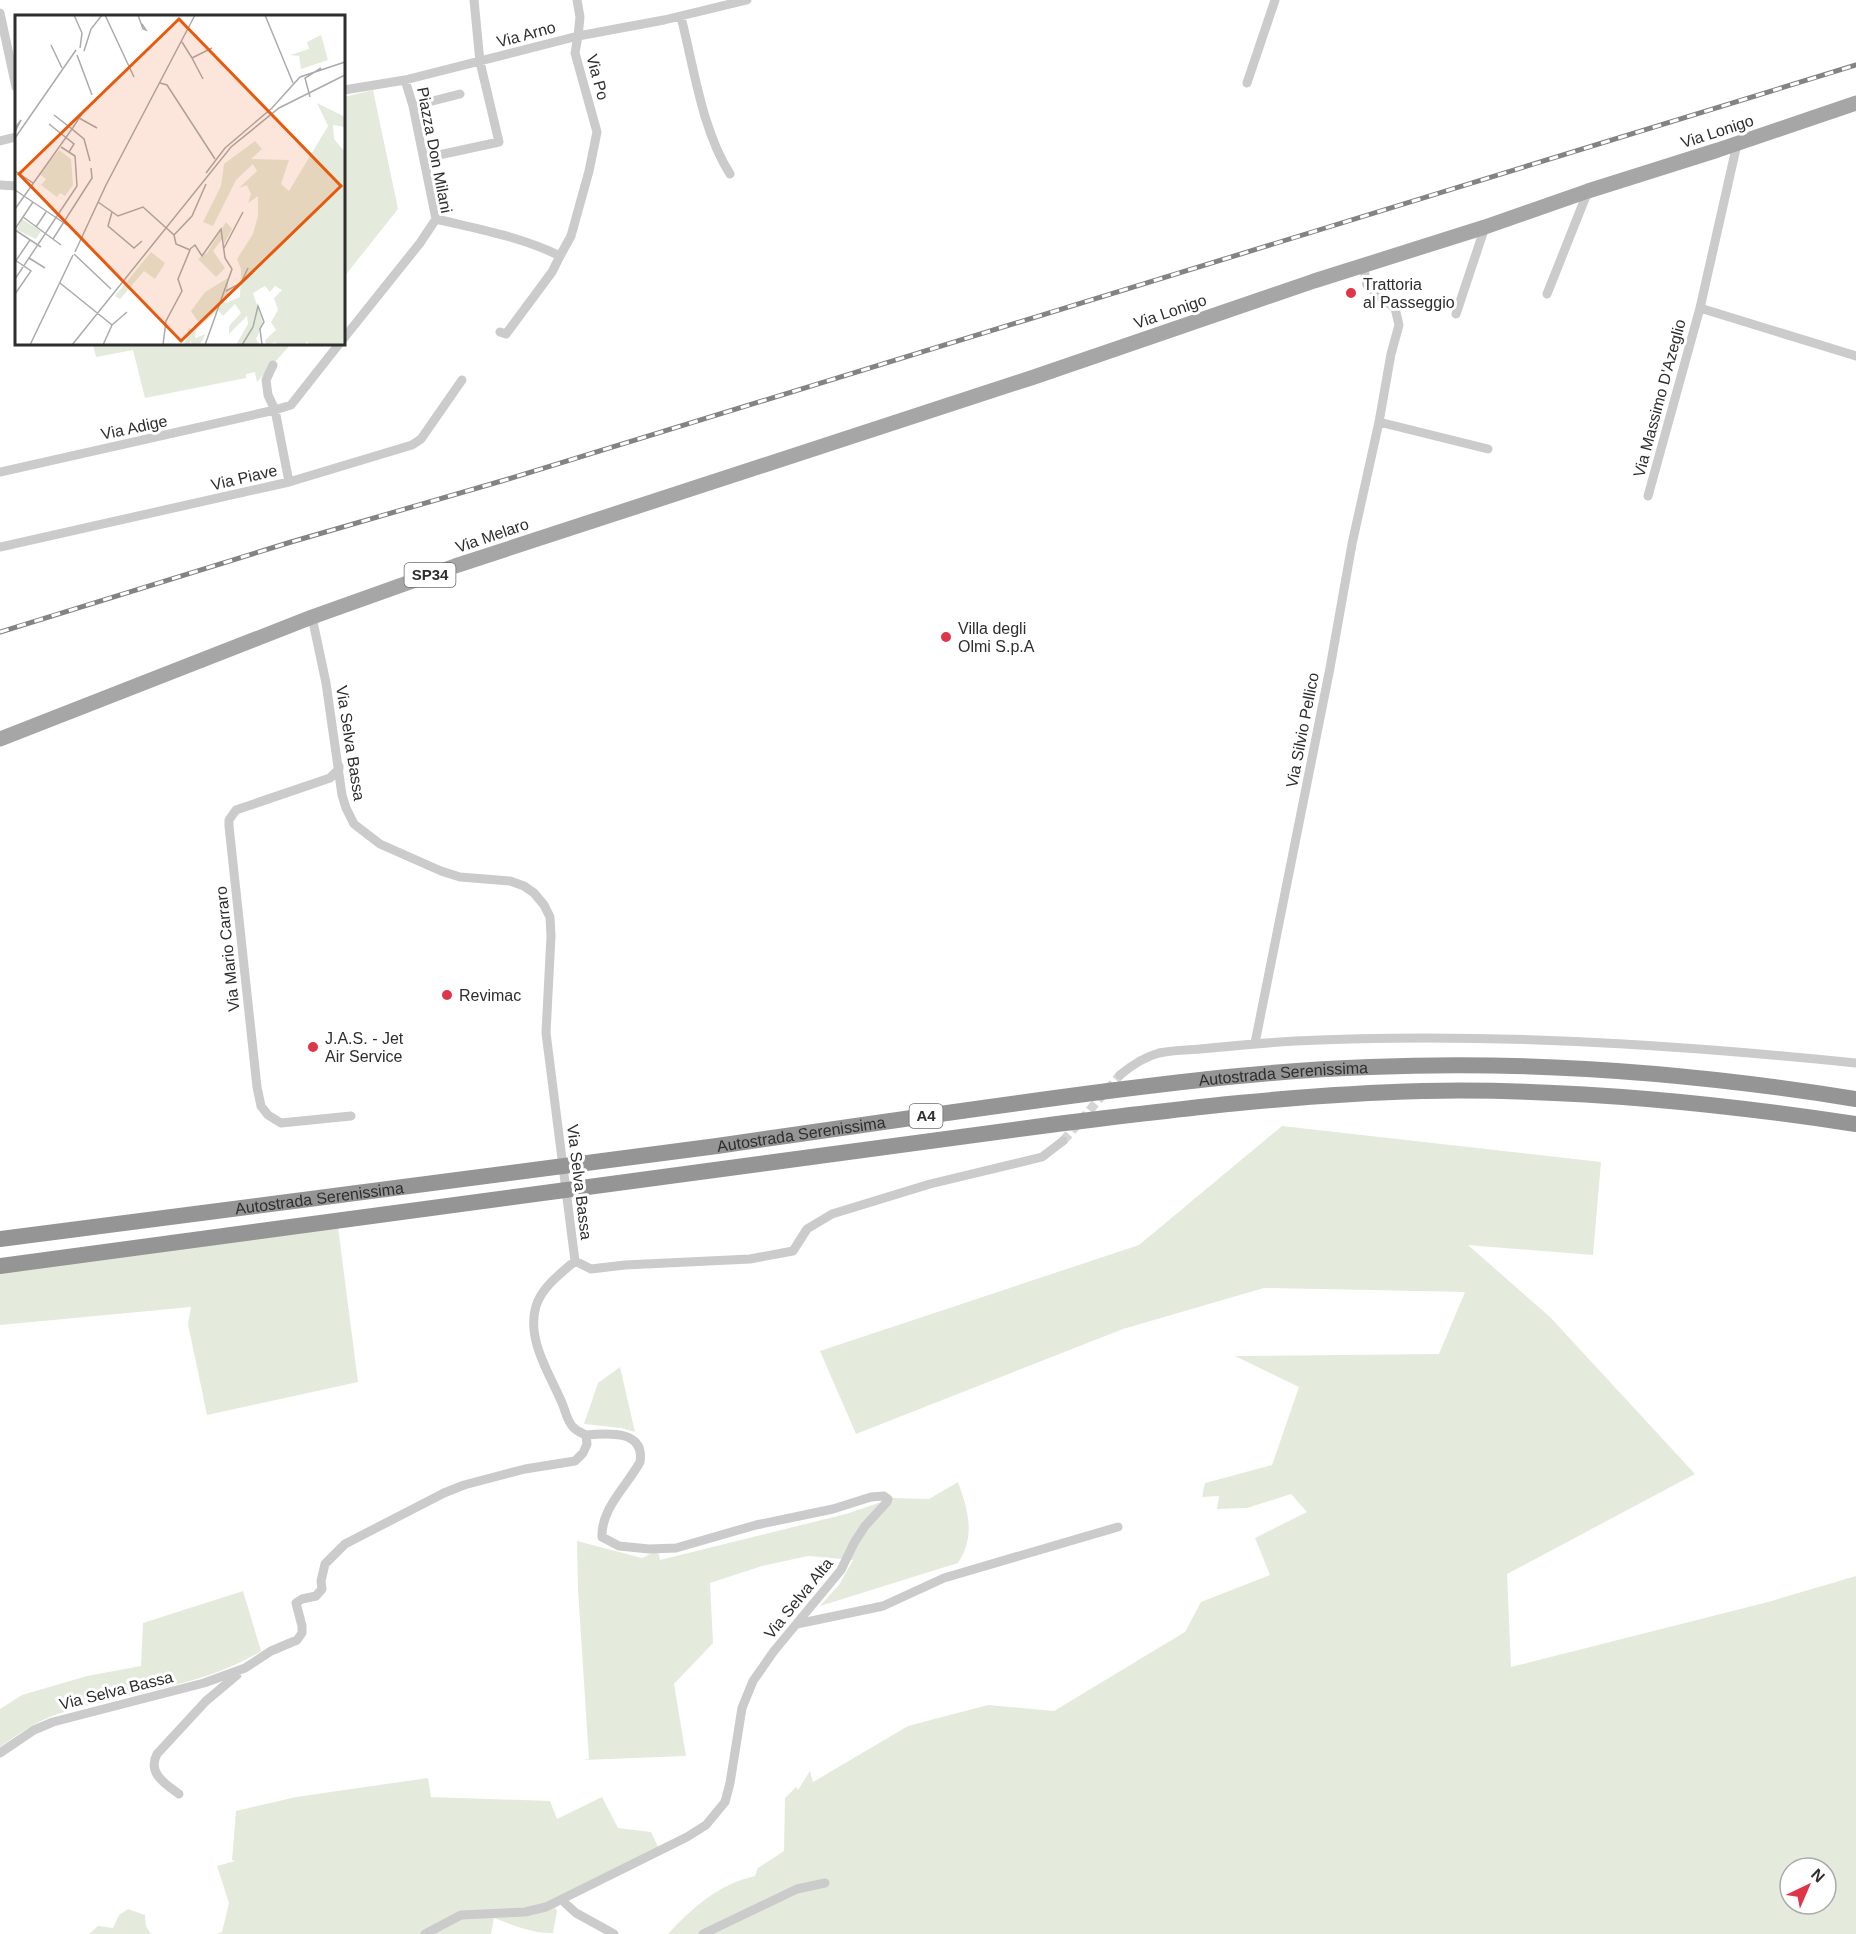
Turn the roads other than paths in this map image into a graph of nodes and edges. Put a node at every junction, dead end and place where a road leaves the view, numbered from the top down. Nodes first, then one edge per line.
1 (474, 0) edge
2 (577, 0) edge
3 (747, 0) edge
4 (1275, 0) edge
5 (0, 13) edge
6 (681, 16) junction
7 (578, 36) junction
8 (5, 61) edge
9 (480, 62) junction
10 (405, 80) junction
11 (1247, 83) dead end
12 (15, 85) edge
13 (345, 90) edge
14 (460, 94) dead end
15 (1856, 103) edge
16 (413, 106) junction
17 (15, 137) edge
18 (0, 141) edge
19 (1737, 144) junction
20 (424, 158) junction
21 (730, 174) dead end
22 (0, 185) edge
23 (15, 186) edge
24 (1588, 191) junction
25 (436, 219) junction
26 (1485, 227) junction
27 (560, 256) junction
28 (1363, 265) junction
29 (1546, 294) dead end
30 (1700, 308) junction
31 (1456, 314) dead end
32 (500, 332) dead end
33 (345, 337) edge
34 (338, 345) edge
35 (1856, 356) edge
36 (273, 365) dead end
37 (462, 380) dead end
38 (274, 410) junction
39 (1379, 422) junction
40 (867, 430) joint
41 (1488, 448) dead end
42 (0, 472) edge
43 (289, 482) junction
44 (1648, 496) dead end
45 (0, 547) edge
46 (312, 617) junction
47 (0, 740) edge
48 (339, 766) junction
49 (1255, 1043) junction
50 (1856, 1063) edge
51 (1120, 1075) tunnel mouth
52 (1856, 1099) edge
53 (351, 1116) dead end
54 (1856, 1124) edge
55 (1063, 1141) tunnel mouth
56 (0, 1239) edge
57 (575, 1261) junction
58 (0, 1266) edge
59 (586, 1435) junction
60 (1118, 1527) dead end
61 (797, 1624) junction
62 (245, 1668) junction
63 (0, 1753) edge
64 (179, 1794) dead end
65 (825, 1883) dead end
66 (565, 1899) junction
67 (425, 1934) edge
68 (614, 1934) edge
69 (703, 1934) edge

1 - 9 street
2 - 7 street, Via Arno
3 - 6 street, Via Po
4 - 11 street
5 - 8 street
6 - 7 street, Via Po
6 - 21 street
7 - 9 street, Via Arno
7 - 27 street, Via Po
8 - 12 street
9 - 10 street, Via Arno
9 - 20 street
10 - 13 street, Via Arno
10 - 16 street, Piazza Don Milani
14 - 16 street
15 - 19 main road, Via Lonigo / SP34
16 - 20 street, Piazza Don Milani
17 - 18 street
19 - 24 main road, Via Lonigo / SP34
19 - 30 street, Via Massimo D'Azeglio
20 - 25 street, Piazza Don Milani
22 - 23 street
24 - 26 main road, Via Lonigo / SP34
24 - 29 street
25 - 27 street
25 - 33 street, Piazza Don Milani
26 - 28 main road, Via Lonigo / SP34
26 - 31 street
27 - 32 street, Via Po
28 - 39 street, Via Silvio Pellico
28 - 40 main road, Via Lonigo / SP34
30 - 35 street, Via Massimo D'Azeglio
30 - 44 street, Via Massimo D'Azeglio
34 - 38 street
36 - 38 street
37 - 43 street, Via Piave
38 - 42 street, Via Adige
38 - 43 street
39 - 41 street
39 - 49 street, Via Silvio Pellico
40 - 46 main road, Via Melaro / SP34
43 - 45 street, Via Piave
46 - 47 main road, Via Melaro / SP34
46 - 48 street, Via Selva Bassa
48 - 53 street, Via Mario Carraro
48 - 57 street, Via Selva Bassa
49 - 50 street
49 - 51 street
52 - 56 highway, Autostrada Serenissima / A4
54 - 58 highway, Autostrada Serenissima / A4
55 - 57 street
57 - 59 street, Via Selva Bassa
59 - 61 street, Via Selva Alta
59 - 62 street, Via Selva Bassa
60 - 61 street
61 - 66 street, Via Selva Alta
62 - 63 street, Via Selva Bassa
62 - 64 street, Via Selva Bassa
65 - 69 street
66 - 67 street, Via Selva Alta
66 - 68 street

